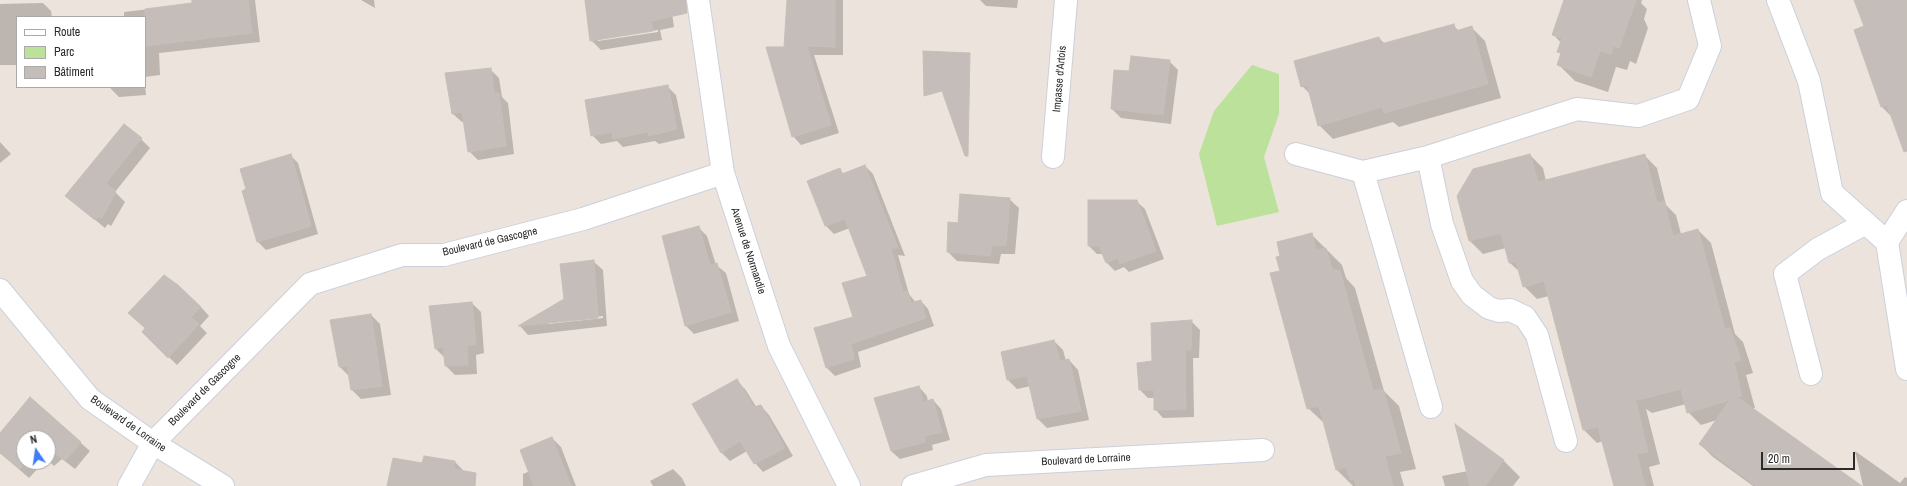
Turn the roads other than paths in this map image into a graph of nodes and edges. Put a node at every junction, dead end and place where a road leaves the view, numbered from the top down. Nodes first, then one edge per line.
1 (698, 0) edge
2 (1066, 0) edge
3 (1699, 0) edge
4 (1778, 0) edge
5 (1296, 154) dead end
6 (1053, 157) dead end
7 (1428, 157) junction
8 (1363, 172) junction
9 (723, 173) junction
10 (1907, 211) edge
11 (1866, 223) junction
12 (1887, 242) junction
13 (0, 290) edge
14 (1907, 368) edge
15 (1811, 374) dead end
16 (1431, 407) dead end
17 (1566, 440) dead end
18 (153, 443) junction
19 (1263, 450) dead end
20 (128, 486) edge
21 (223, 486) edge
22 (849, 486) edge
23 (913, 486) edge

1 - 9 street, Avenue de Normandie
2 - 6 street, Impasse d'Artois
3 - 7 street
4 - 11 street
5 - 8 street
7 - 8 street
7 - 17 street
8 - 16 street
9 - 18 street, Boulevard de Gascogne
9 - 22 street, Avenue de Normandie
10 - 12 street
11 - 12 street
11 - 15 street
12 - 14 street
13 - 18 street, Boulevard de Lorraine
18 - 20 street, Boulevard de Gascogne
18 - 21 street, Boulevard de Lorraine
19 - 23 street, Boulevard de Lorraine

